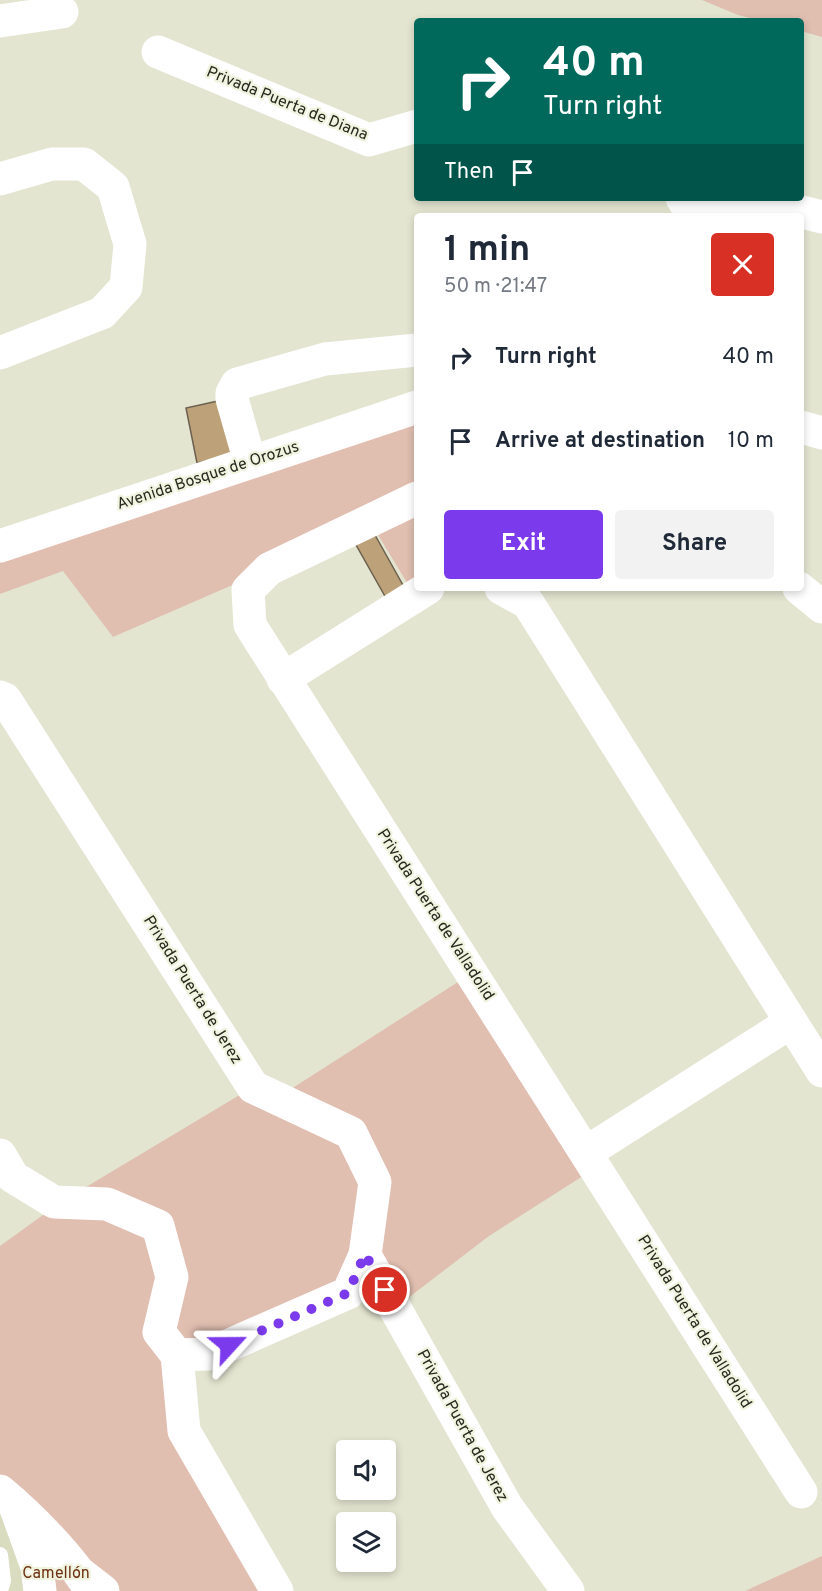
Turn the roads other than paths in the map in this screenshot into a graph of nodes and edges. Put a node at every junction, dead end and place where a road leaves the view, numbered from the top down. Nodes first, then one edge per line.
1 (62, 12) dead end
2 (0, 21) edge
3 (158, 52) dead end
4 (414, 127) edge
5 (0, 179) edge
6 (729, 201) edge
7 (764, 201) edge
8 (709, 213) edge
9 (822, 217) edge
10 (414, 350) edge
11 (0, 353) edge
12 (414, 407) edge
13 (804, 428) edge
14 (822, 433) edge
15 (250, 462) junction
16 (414, 499) edge
17 (0, 546) edge
18 (423, 591) edge
19 (506, 591) edge
20 (803, 591) edge
21 (822, 607) edge
22 (283, 679) junction
23 (0, 697) edge
24 (791, 1022) junction
25 (822, 1071) edge
26 (587, 1152) junction
27 (0, 1155) edge
28 (365, 1254) junction
29 (177, 1354) junction
30 (801, 1492) dead end
31 (7, 1497) edge
32 (0, 1555) edge
33 (92, 1585) edge
34 (0, 1590) edge
35 (40, 1591) edge
36 (277, 1591) edge
37 (568, 1591) edge

1 - 2 street
3 - 4 street, Privada Puerta de Diana
5 - 11 street
6 - 8 street
7 - 9 street
10 - 15 street
12 - 15 street, Avenida Bosque de Orozus
13 - 14 street
15 - 17 street, Avenida Bosque de Orozus
16 - 22 street, Privada Puerta de Valladolid
18 - 22 street
19 - 24 street
20 - 21 street
22 - 26 street, Privada Puerta de Valladolid
23 - 28 street, Privada Puerta de Jerez
24 - 25 street
24 - 26 street
26 - 30 street, Privada Puerta de Valladolid
27 - 29 street
28 - 29 street, Privada Puerta de Jerez
28 - 37 street, Privada Puerta de Jerez
29 - 36 street
31 - 33 street
31 - 35 street
32 - 34 lane

